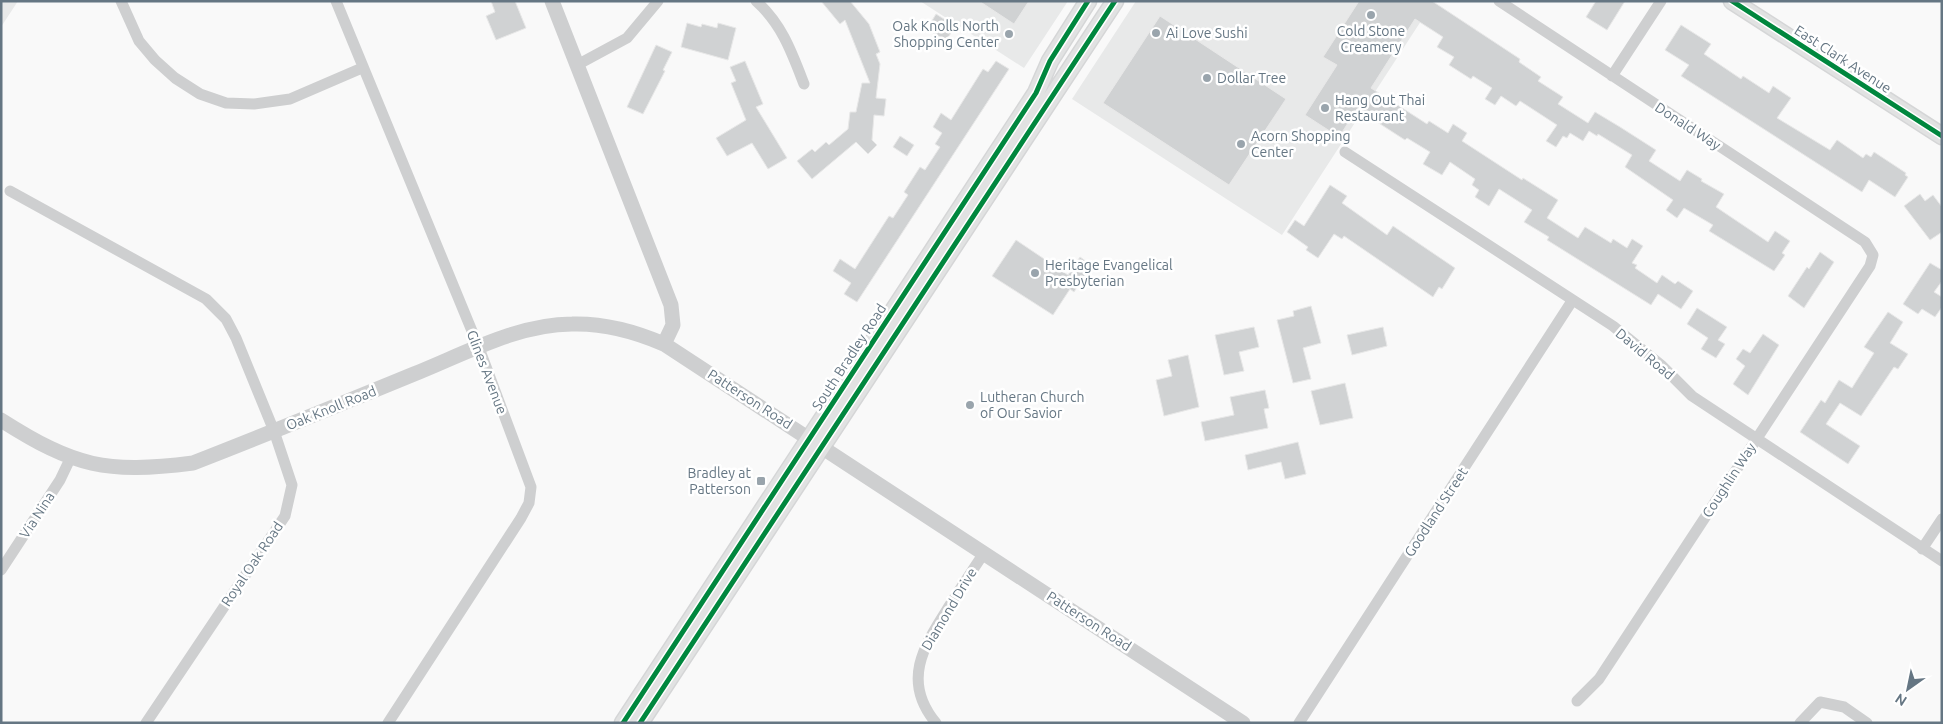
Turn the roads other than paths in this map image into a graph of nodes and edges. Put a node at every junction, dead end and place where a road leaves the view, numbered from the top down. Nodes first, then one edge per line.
1 (120, 1) edge
2 (336, 1) edge
3 (552, 1) edge
4 (658, 1) edge
5 (756, 1) edge
6 (1088, 1) edge
7 (1102, 1) edge
8 (1115, 1) edge
9 (1499, 1) edge
10 (1661, 1) edge
11 (1732, 1) edge
12 (1061, 45) junction
13 (577, 64) junction
14 (362, 68) junction
15 (1612, 76) junction
16 (804, 84) dead end
17 (1942, 136) edge
18 (1345, 152) dead end
19 (10, 190) dead end
20 (1873, 255) joint
21 (1572, 301) junction
22 (664, 344) junction
23 (478, 348) junction
24 (1, 420) edge
25 (274, 431) junction
26 (1756, 440) junction
27 (815, 442) junction
28 (70, 459) junction
29 (1942, 519) edge
30 (1922, 549) junction
31 (984, 553) junction
32 (1942, 562) edge
33 (1, 570) edge
34 (1577, 701) dead end
35 (643, 717) edge
36 (146, 723) edge
37 (388, 723) edge
38 (623, 723) edge
39 (936, 723) edge
40 (1243, 723) edge
41 (1299, 723) edge
42 (1800, 723) edge
43 (1867, 723) edge

1 - 14 street
2 - 14 street, Glines Avenue
3 - 13 street
4 - 13 street
5 - 16 street
6 - 12 main road, South Bradley Road
7 - 12 main road
8 - 27 main road, South Bradley Road
9 - 15 street, Donald Way
10 - 15 street
11 - 17 main road, East Clark Avenue
12 - 27 main road, South Bradley Road
13 - 22 street
14 - 23 street, Glines Avenue
15 - 20 street, Donald Way
18 - 21 street, David Road
19 - 25 street, Royal Oak Road
20 - 26 street, Coughlin Way
21 - 26 street, David Road
21 - 41 street, Goodland Street
22 - 23 street, Oak Knoll Road
22 - 27 street, Patterson Road
23 - 25 street, Oak Knoll Road
23 - 37 street, Glines Avenue
24 - 28 street, Oak Knoll Road
25 - 28 street, Oak Knoll Road
25 - 36 street, Royal Oak Road
26 - 30 street, David Road
26 - 34 street, Coughlin Way
27 - 31 street, Patterson Road
27 - 35 main road, South Bradley Road
28 - 33 street, Via Nina
29 - 30 street
30 - 32 street, David Road
31 - 39 street, Diamond Drive
31 - 40 street, Patterson Road
35 - 38 main road, South Bradley Road
42 - 43 street

